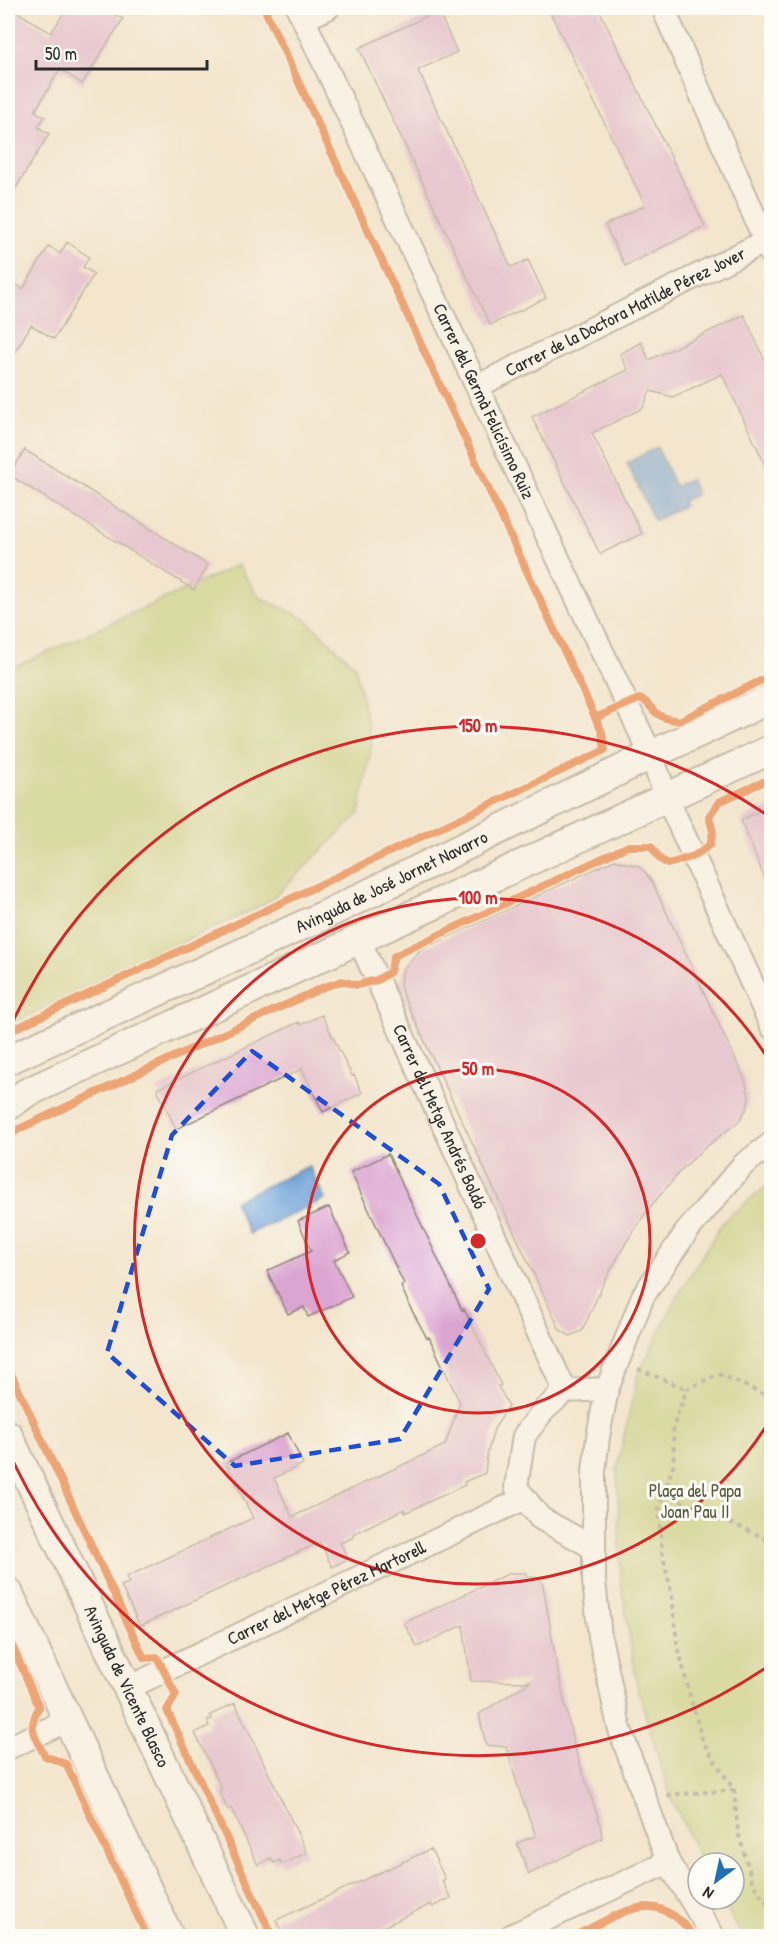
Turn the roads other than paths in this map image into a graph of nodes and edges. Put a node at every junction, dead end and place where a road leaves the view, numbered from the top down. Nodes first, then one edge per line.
1 (328, 8) edge
2 (663, 8) edge
3 (301, 13) edge
4 (769, 245) edge
5 (478, 386) junction
6 (771, 698) edge
7 (771, 748) edge
8 (651, 755) junction
9 (666, 796) junction
10 (359, 940) junction
11 (771, 1027) edge
12 (8, 1060) edge
13 (8, 1106) edge
14 (771, 1143) edge
15 (607, 1389) junction
16 (565, 1391) junction
17 (8, 1435) edge
18 (525, 1498) junction
19 (594, 1548) junction
20 (8, 1592) edge
21 (128, 1688) junction
22 (68, 1720) junction
23 (8, 1748) edge
24 (668, 1862) junction
25 (169, 1936) edge
26 (244, 1936) edge
27 (511, 1936) edge
28 (713, 1936) edge

1 - 3 street
2 - 4 street
3 - 5 street, Carrer del Germà Felicísimo Ruiz
4 - 5 street, Carrer de la Doctora Matilde Pérez Jover
5 - 8 street, Carrer del Germà Felicísimo Ruiz
6 - 8 street, Avinguda de José Jornet Navarro
7 - 9 street, Avinguda de José Jornet Navarro
8 - 9 street, Carrer del Germà Felicísimo Ruiz
8 - 12 street, Avinguda de José Jornet Navarro
9 - 10 street, Avinguda de José Jornet Navarro
9 - 11 street, Carrer del Germà Felicísimo Ruiz
10 - 13 street, Avinguda de José Jornet Navarro
10 - 16 street, Carrer del Metge Andrés Boldó
14 - 15 street
15 - 16 street
15 - 19 street
16 - 18 street
17 - 21 street, Avinguda de Vicente Blasco
18 - 19 street
18 - 21 street, Carrer del Metge Pérez Martorell
19 - 24 street
20 - 22 street
21 - 26 street, Avinguda de Vicente Blasco
22 - 23 street
22 - 25 street
24 - 27 street
24 - 28 street

